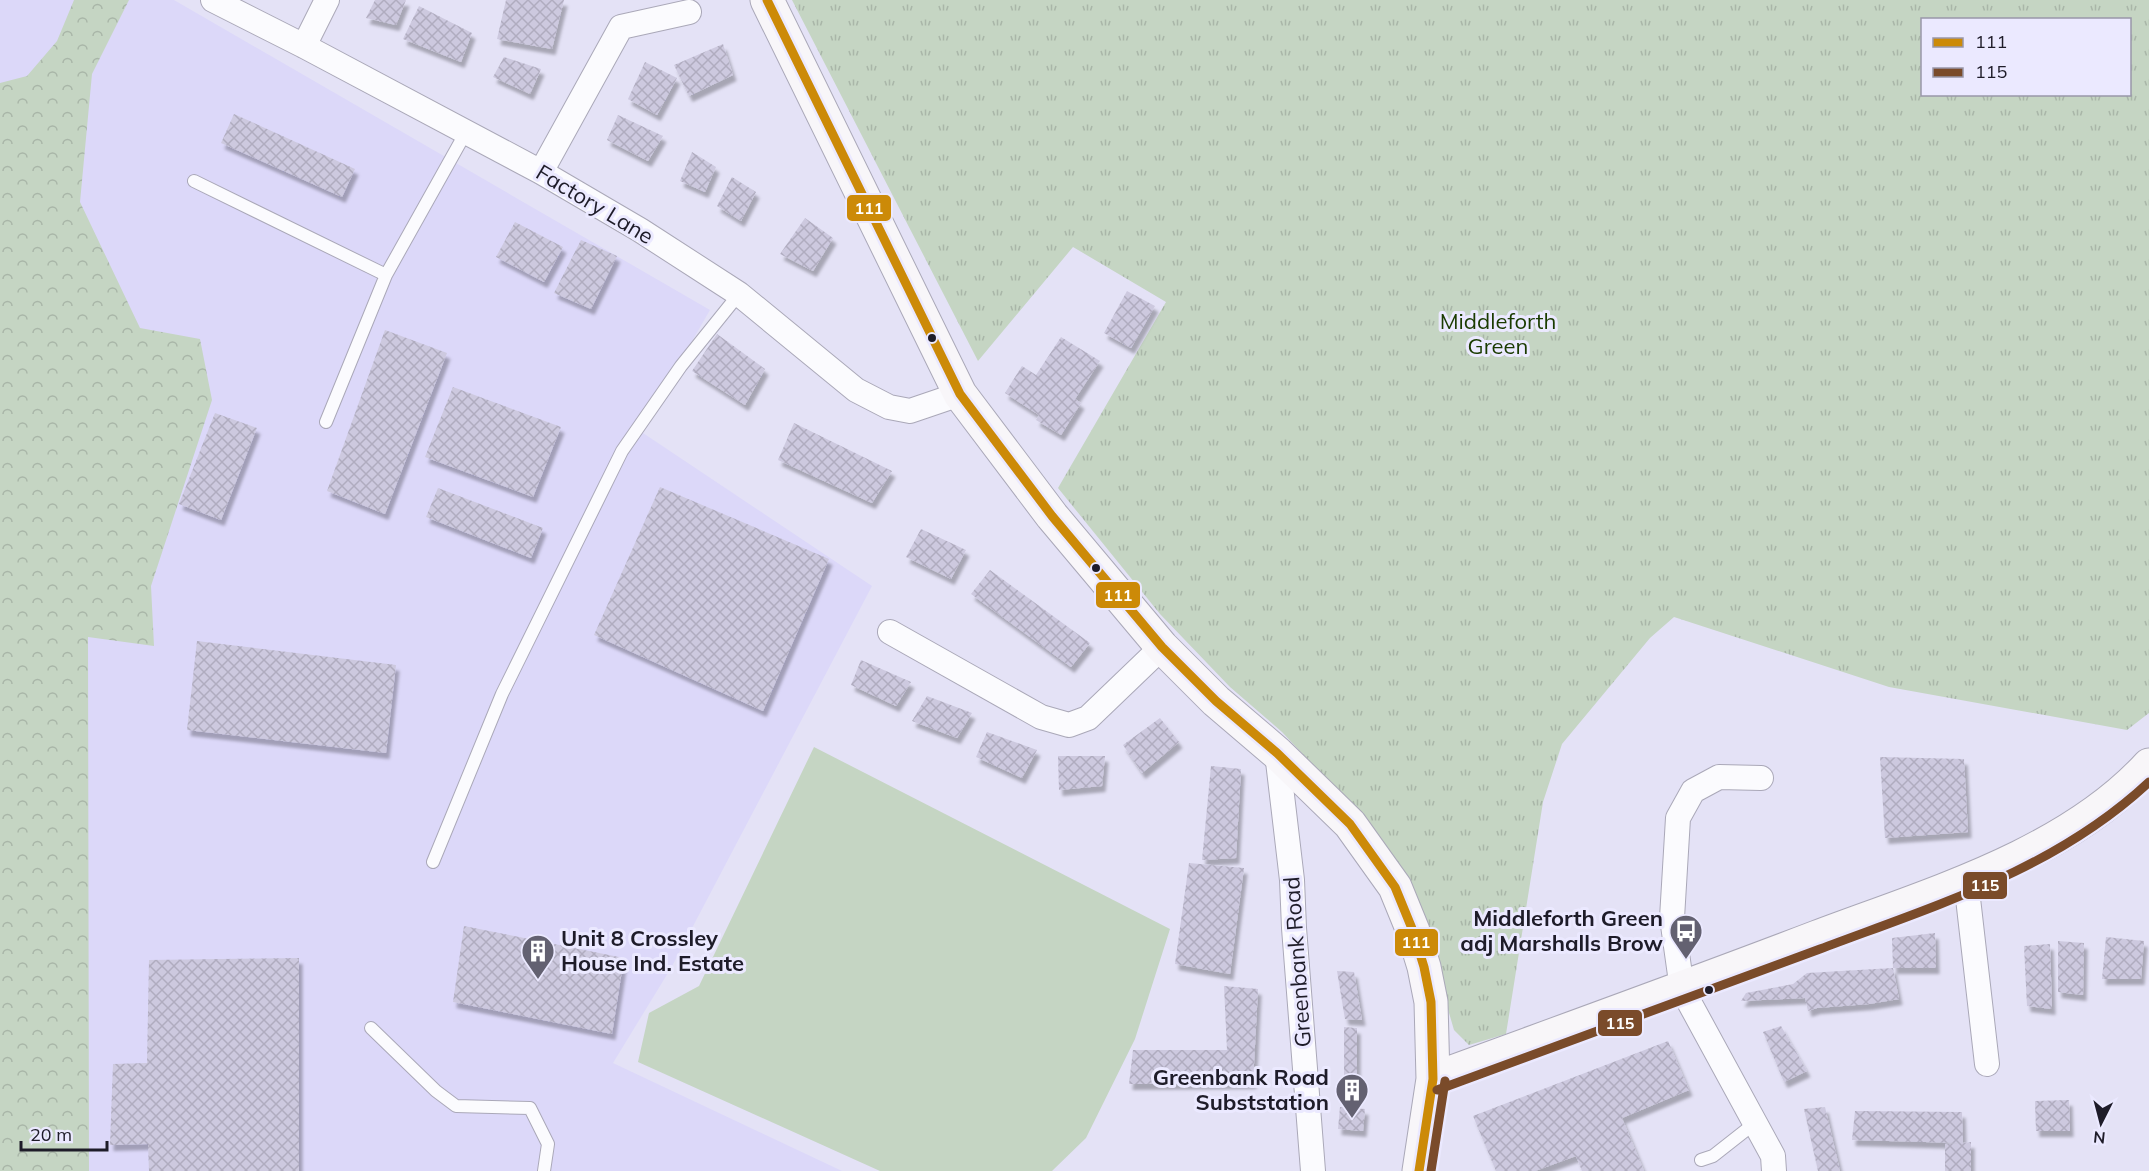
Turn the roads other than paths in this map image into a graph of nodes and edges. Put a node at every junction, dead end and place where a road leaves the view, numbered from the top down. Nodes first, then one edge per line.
1 (213, 0) edge
2 (327, 0) edge
3 (767, 0) edge
4 (689, 12) dead end
5 (304, 46) junction
6 (466, 132) junction
7 (541, 172) junction
8 (194, 181) dead end
9 (386, 275) junction
10 (740, 294) junction
11 (960, 394) junction
12 (326, 422) dead end
13 (890, 632) dead end
14 (1162, 647) junction
15 (1277, 753) junction
16 (2149, 765) edge
17 (1761, 778) dead end
18 (433, 862) dead end
19 (1966, 881) junction
20 (1682, 989) junction
21 (371, 1028) dead end
22 (1986, 1064) dead end
23 (1433, 1079) junction
24 (1755, 1123) junction
25 (1701, 1160) dead end
26 (544, 1171) edge
27 (1313, 1171) edge
28 (1419, 1171) edge
29 (1774, 1171) edge

1 - 5 street, Factory Lane
2 - 5 street
3 - 11 main road
4 - 7 street
5 - 6 street, Factory Lane
6 - 7 street, Factory Lane
6 - 9 lane
7 - 10 street, Factory Lane
8 - 9 lane
9 - 12 lane
10 - 11 street, Factory Lane
10 - 18 lane
11 - 14 main road
13 - 14 street
14 - 15 main road
15 - 23 main road
15 - 27 street, Greenbank Road
16 - 19 main road
17 - 20 street
19 - 20 main road
19 - 22 street
20 - 23 main road
20 - 24 street
21 - 26 lane
23 - 28 main road
24 - 25 lane
24 - 29 street

